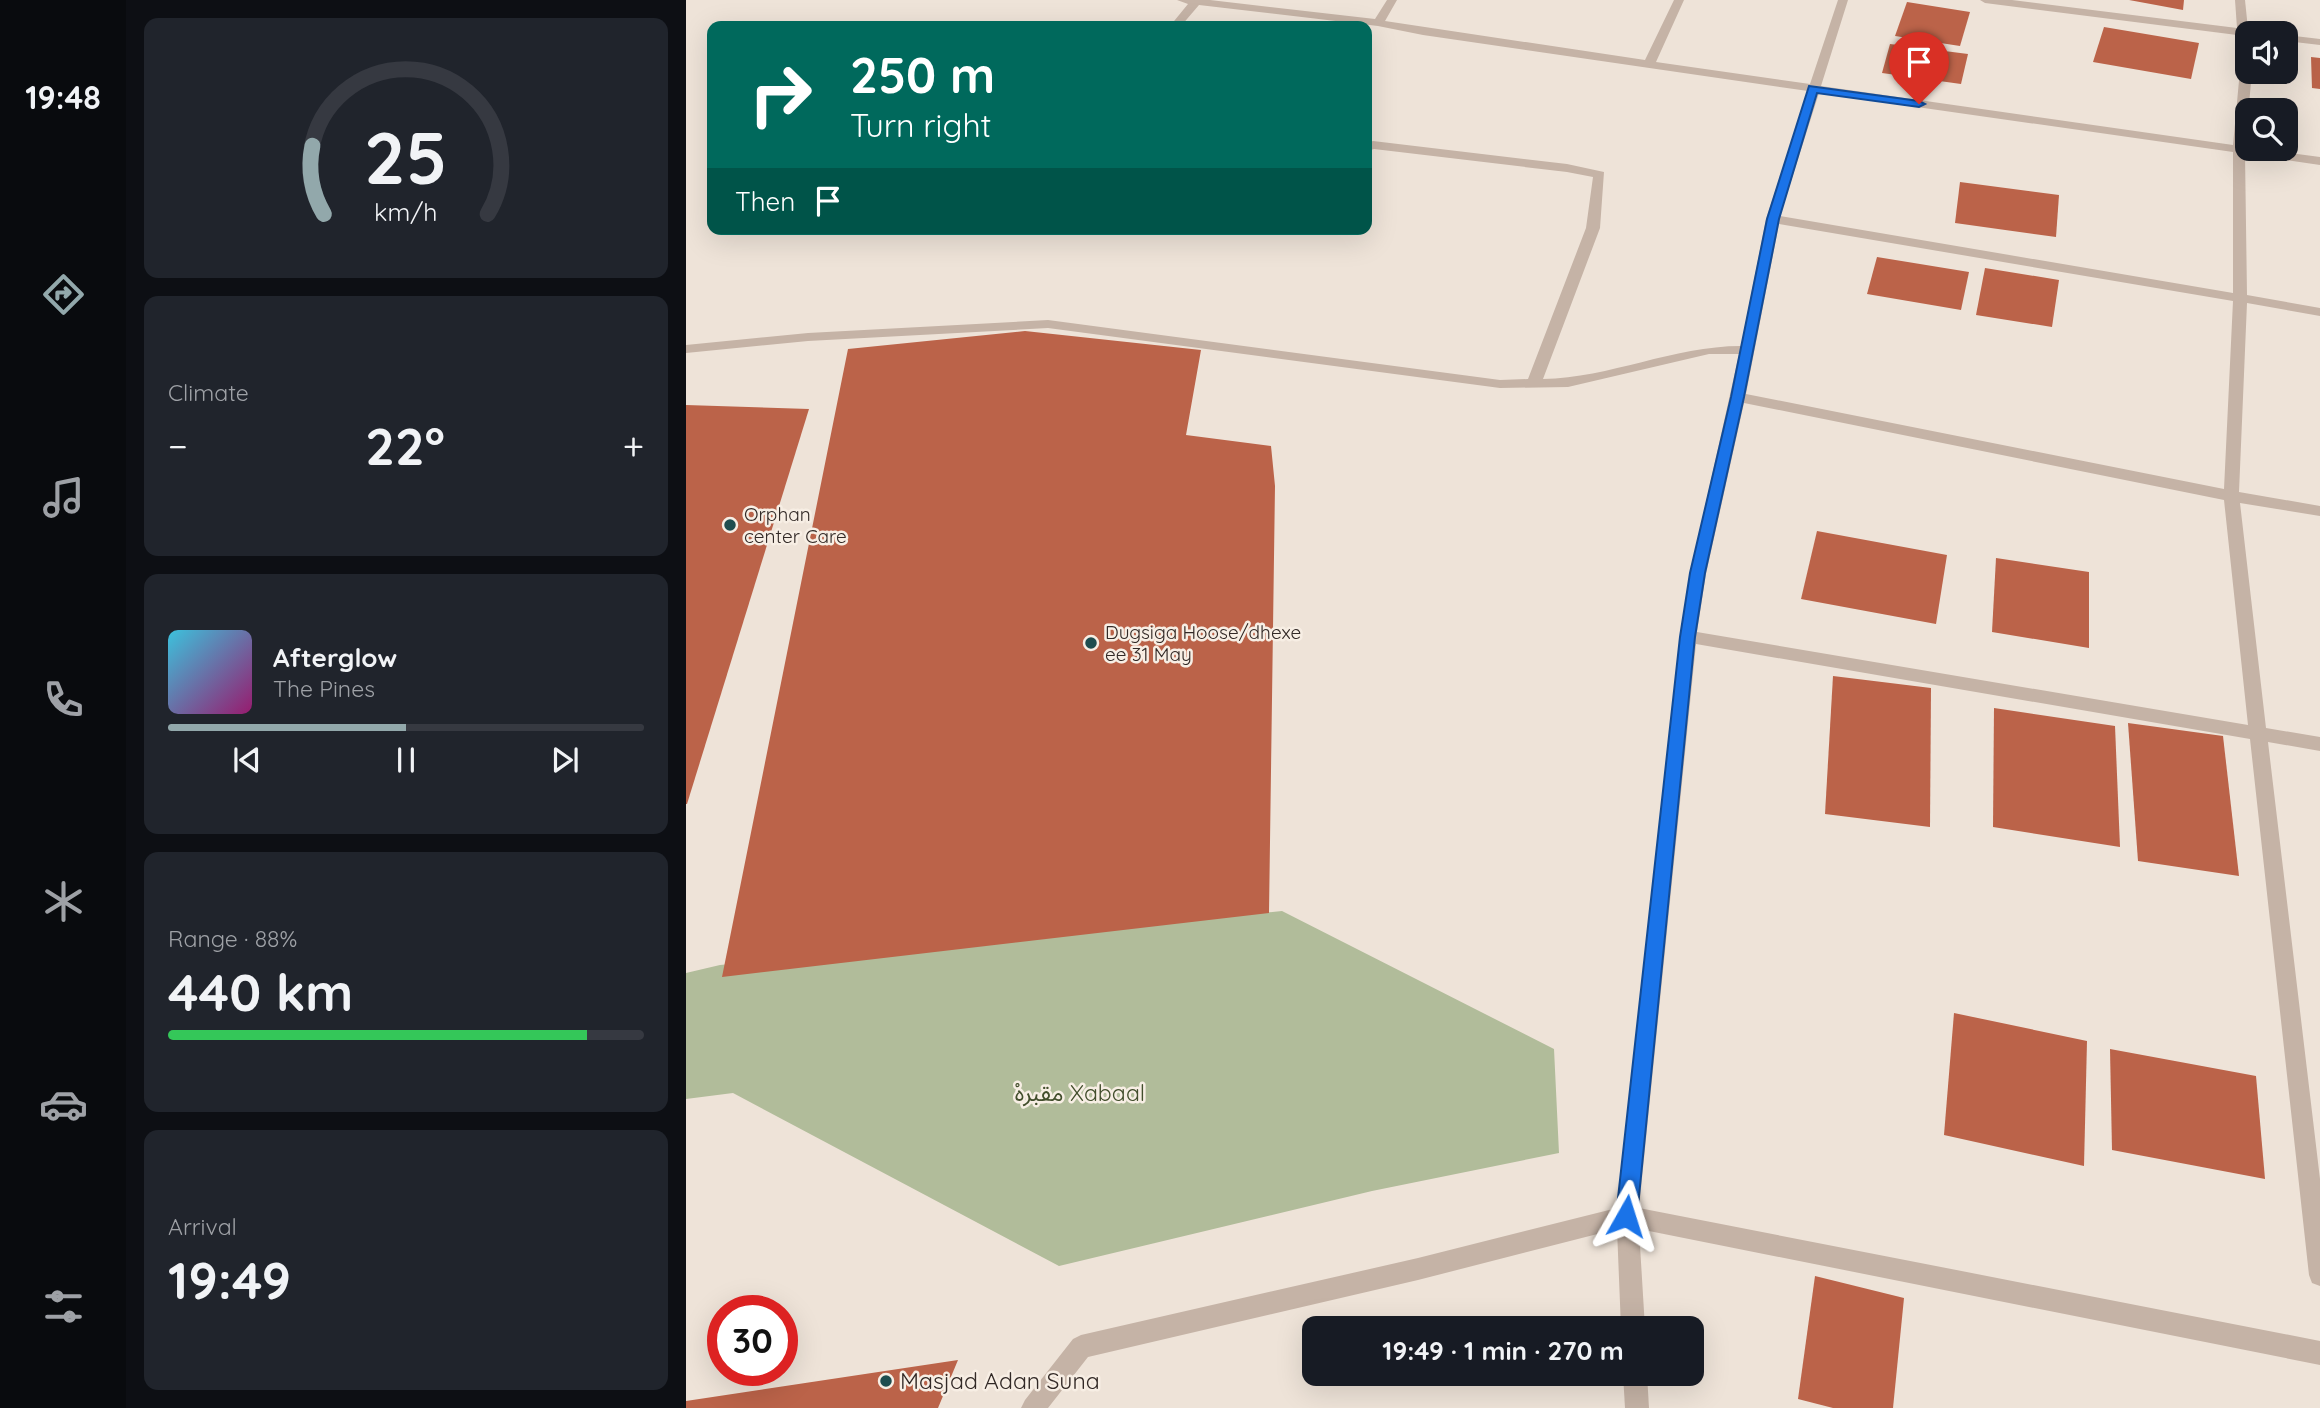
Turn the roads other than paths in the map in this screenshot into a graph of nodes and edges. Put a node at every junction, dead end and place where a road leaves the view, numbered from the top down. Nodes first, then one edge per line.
1 (1182, 0) edge
2 (1392, 0) edge
3 (1679, 0) edge
4 (1843, 0) edge
5 (1985, 0) edge
6 (2240, 0) edge
7 (1196, 2) junction
8 (1179, 21) edge
9 (1361, 21) edge
10 (2244, 21) edge
11 (1372, 22) edge
12 (1378, 23) junction
13 (2235, 31) edge
14 (2298, 39) edge
15 (2320, 42) edge
16 (1650, 64) junction
17 (1813, 89) junction
18 (1372, 145) edge
19 (2235, 149) edge
20 (2298, 158) edge
21 (2239, 161) edge
22 (2320, 161) edge
23 (1773, 219) junction
24 (2240, 298) junction
25 (2320, 312) edge
26 (686, 349) edge
27 (1747, 350) junction
28 (1534, 383) junction
29 (1738, 397) junction
30 (2231, 496) junction
31 (2320, 511) edge
32 (1688, 637) junction
33 (2258, 732) junction
34 (2320, 744) edge
35 (1626, 1216) junction
36 (2320, 1275) edge
37 (1632, 1316) edge
38 (2320, 1353) edge
39 (1636, 1386) edge
40 (1033, 1408) edge
41 (1637, 1408) edge

1 - 7 street
2 - 12 street
3 - 16 street
4 - 17 street
5 - 13 street
6 - 10 street
7 - 8 street
7 - 9 street
11 - 12 street
12 - 16 street
14 - 15 street
16 - 17 street
17 - 19 street
17 - 23 street
18 - 28 street
20 - 22 street
21 - 24 street
23 - 24 street
23 - 27 street
24 - 25 street
24 - 30 street
26 - 28 street
27 - 28 street
27 - 29 street
29 - 30 street
29 - 32 street
30 - 31 street
30 - 33 street
32 - 33 street
32 - 35 street
33 - 34 street
33 - 36 street
35 - 37 street
35 - 38 street
35 - 40 street
39 - 41 street

